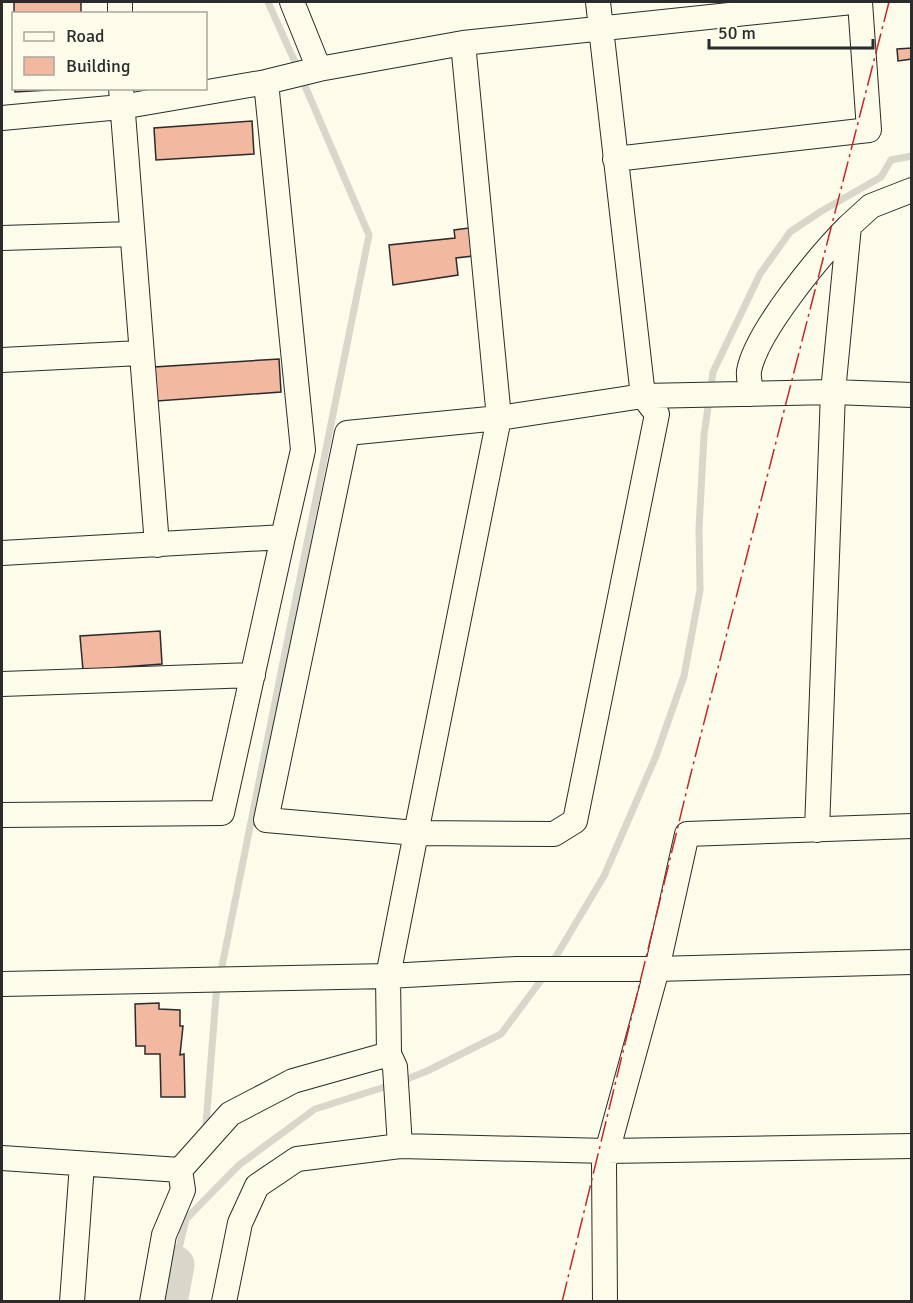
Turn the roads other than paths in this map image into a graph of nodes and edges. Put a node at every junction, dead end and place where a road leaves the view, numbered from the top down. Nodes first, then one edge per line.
1 (292, 2) edge
2 (598, 2) edge
3 (852, 2) edge
4 (860, 2) edge
5 (600, 28) junction
6 (463, 43) junction
7 (306, 72) junction
8 (266, 82) junction
9 (207, 89) edge
10 (194, 90) edge
11 (121, 98) edge
12 (2, 118) edge
13 (615, 159) junction
14 (912, 189) edge
15 (849, 226) junction
16 (131, 234) junction
17 (2, 238) edge
18 (140, 353) junction
19 (2, 360) edge
20 (832, 392) junction
21 (746, 394) junction
22 (912, 395) edge
23 (643, 396) junction
24 (499, 418) junction
25 (283, 537) junction
26 (157, 544) junction
27 (2, 553) edge
28 (253, 675) junction
29 (2, 684) edge
30 (2, 815) edge
31 (912, 826) edge
32 (817, 830) junction
33 (416, 834) junction
34 (912, 962) edge
35 (657, 969) junction
36 (388, 976) junction
37 (2, 984) edge
38 (392, 1060) junction
39 (400, 1146) junction
40 (912, 1146) edge
41 (608, 1151) junction
42 (2, 1158) edge
43 (82, 1164) junction
44 (180, 1170) junction
45 (72, 1302) edge
46 (152, 1302) edge
47 (224, 1302) edge
48 (605, 1302) edge

1 - 7 street
2 - 5 street
3 - 5 street
4 - 13 street
5 - 6 street
5 - 13 street
6 - 7 street
6 - 24 street
7 - 8 street
8 - 9 street
8 - 25 street
10 - 11 street
11 - 12 street
11 - 16 street
13 - 23 street
14 - 15 street
15 - 20 street
15 - 21 street
16 - 17 street
16 - 18 street
18 - 19 street
18 - 26 street
20 - 21 street
20 - 22 street
20 - 32 street
21 - 23 street
23 - 24 street
23 - 33 street
24 - 33 street
24 - 33 street
25 - 26 street
25 - 28 street
26 - 27 street
28 - 29 street
28 - 30 street
31 - 32 street
32 - 35 street
33 - 36 street
34 - 35 street
35 - 36 street
35 - 41 street
36 - 37 street
36 - 38 street
38 - 39 street
38 - 44 street
39 - 41 street
39 - 47 street
40 - 41 street
41 - 48 street
42 - 43 street
43 - 44 street
43 - 45 street
44 - 46 street

